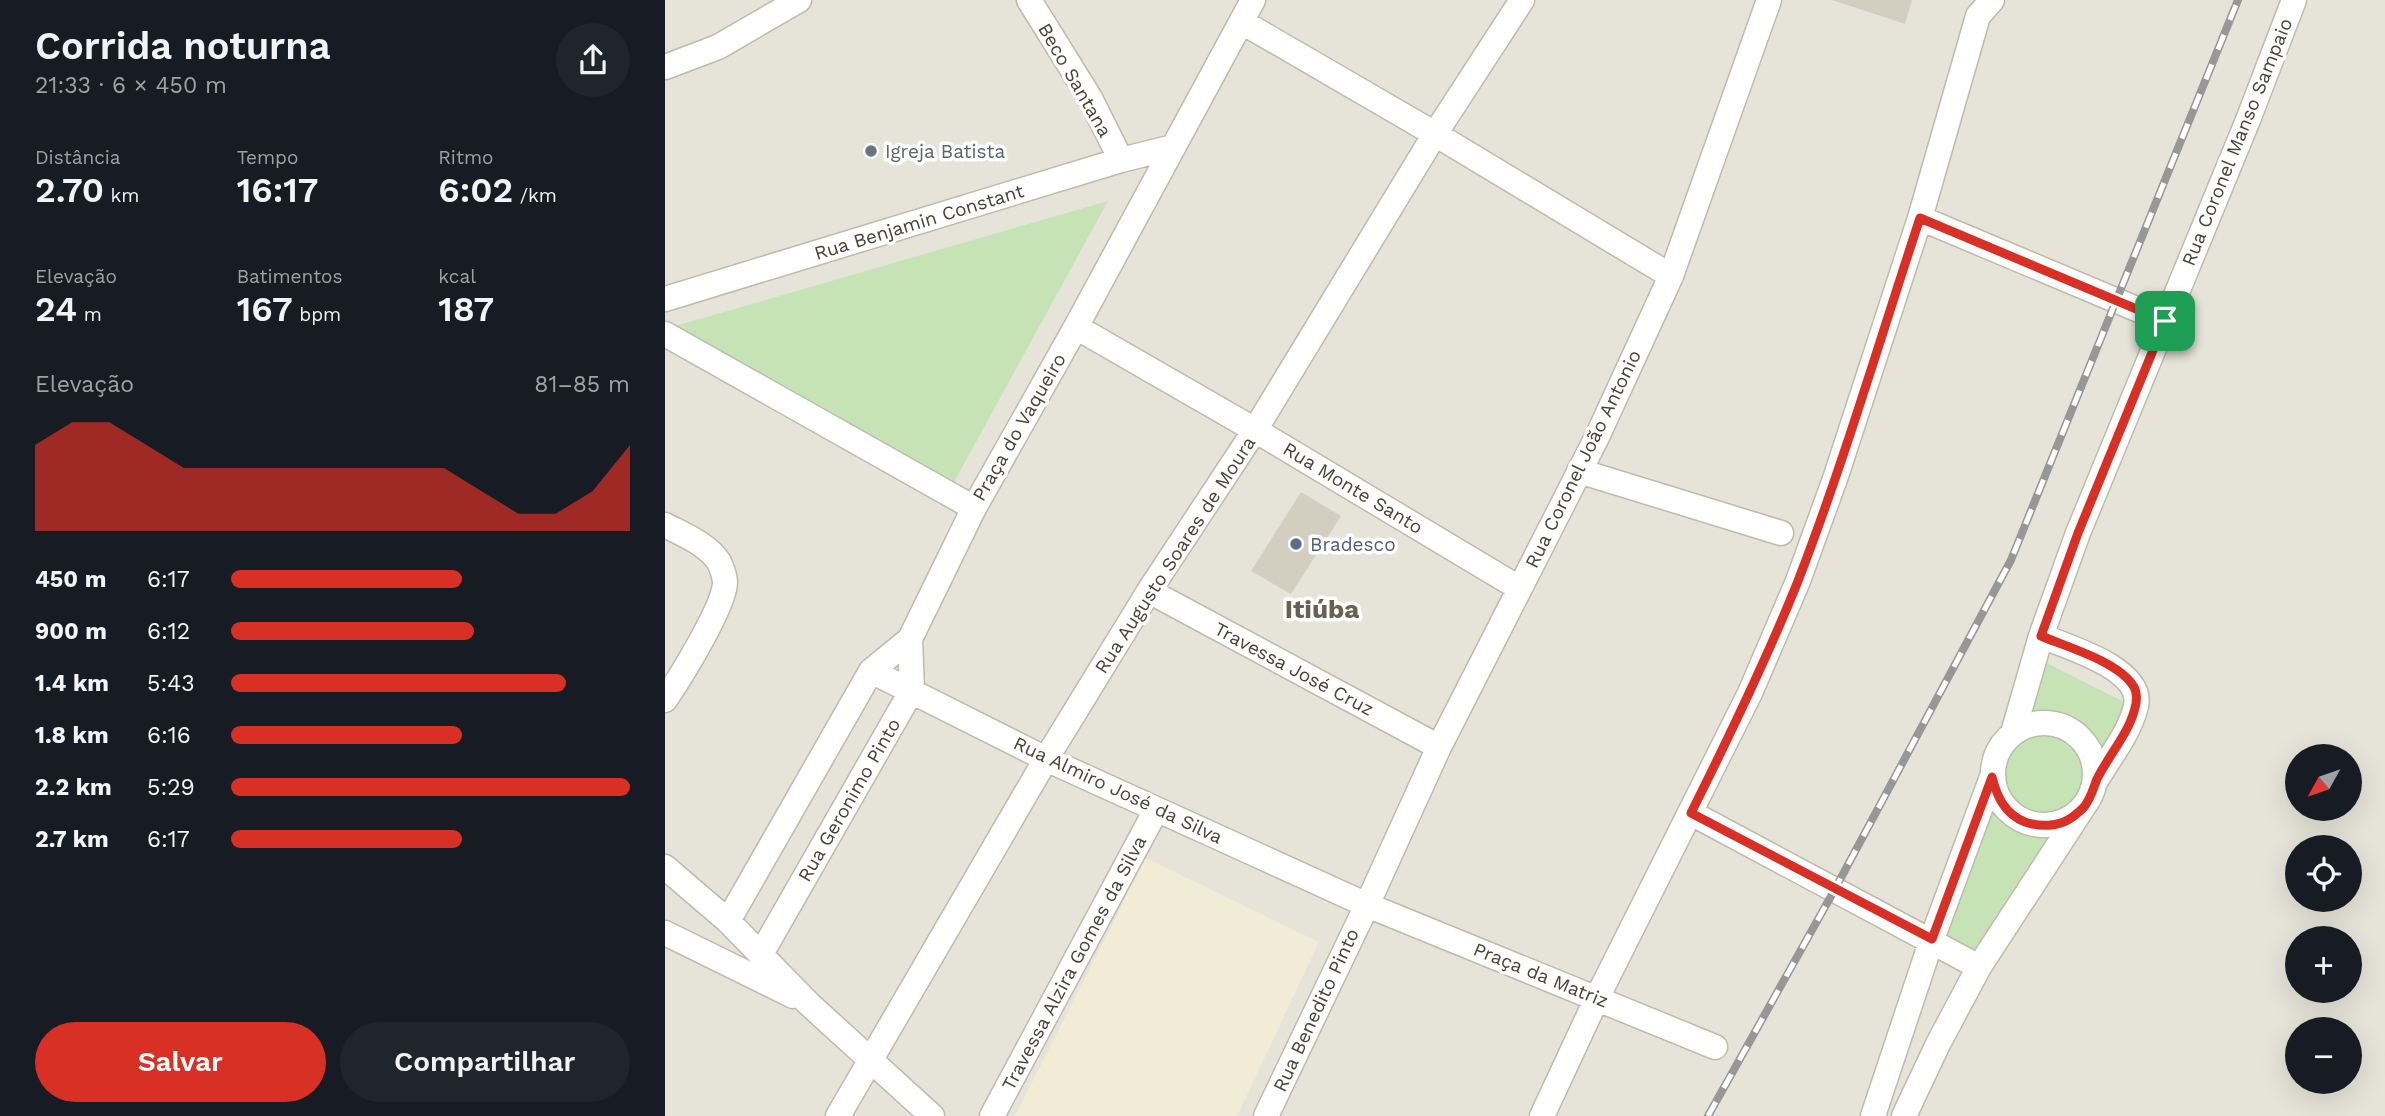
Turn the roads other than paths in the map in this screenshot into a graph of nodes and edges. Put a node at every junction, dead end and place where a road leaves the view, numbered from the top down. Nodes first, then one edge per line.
1 (799, 0) edge
2 (1029, 0) edge
3 (1522, 0) edge
4 (1769, 0) edge
5 (2294, 0) edge
6 (1982, 5) edge
7 (1248, 11) edge
8 (665, 67) edge
9 (1434, 134) junction
10 (1173, 147) junction
11 (1121, 160) junction
12 (1920, 218) junction
13 (1671, 276) junction
14 (665, 299) edge
15 (2165, 321) junction
16 (1076, 327) junction
17 (665, 334) edge
18 (1255, 430) junction
19 (1579, 471) junction
20 (974, 509) junction
21 (665, 525) edge
22 (1781, 533) dead end
23 (1519, 588) junction
24 (1149, 591) junction
25 (2041, 636) junction
26 (910, 639) junction
27 (871, 671) junction
28 (912, 690) junction
29 (665, 700) edge
30 (2013, 733) junction
31 (1439, 747) junction
32 (1046, 759) junction
33 (1992, 777) junction
34 (2097, 779) junction
35 (2082, 809) junction
36 (1156, 810) junction
37 (1691, 813) junction
38 (665, 867) edge
39 (1367, 905) junction
40 (728, 921) junction
41 (665, 933) edge
42 (1932, 939) junction
43 (761, 954) junction
44 (1979, 967) junction
45 (1597, 998) junction
46 (809, 1004) junction
47 (1715, 1047) dead end
48 (869, 1061) junction
49 (838, 1116) edge
50 (932, 1116) edge
51 (992, 1116) edge
52 (1266, 1116) edge
53 (1542, 1116) edge
54 (1873, 1116) edge
55 (1904, 1116) edge

1 - 8 street
2 - 11 street, Beco Santana
3 - 9 street, Rua Augusto Soares de Moura
4 - 13 street, Rua Coronel João Antonio
5 - 15 street, Rua Coronel Manso Sampaio
6 - 12 street
7 - 9 street
7 - 10 street, Praça do Vaqueiro
9 - 13 street
9 - 18 street, Rua Augusto Soares de Moura
10 - 11 street, Rua Benjamin Constant
10 - 16 street, Praça do Vaqueiro
11 - 14 street, Rua Benjamin Constant
12 - 15 street
12 - 37 street
13 - 19 street, Rua Coronel João Antonio
15 - 25 street, Rua Coronel Manso Sampaio
16 - 18 street, Rua Monte Santo
16 - 20 street, Praça do Vaqueiro
17 - 20 street, Praça do Vaqueiro
18 - 23 street, Rua Monte Santo
18 - 24 street, Rua Augusto Soares de Moura
19 - 22 street
19 - 23 street, Rua Coronel João Antonio
20 - 26 street
21 - 29 street
23 - 31 street, Rua Coronel João Antonio
24 - 31 street, Travessa José Cruz
24 - 32 street, Rua Augusto Soares de Moura
25 - 30 street, Rua Coronel Manso Sampaio
25 - 34 street
26 - 27 street
26 - 28 street
27 - 28 street, Rua Almiro José da Silva
27 - 40 street
28 - 32 street, Rua Almiro José da Silva
28 - 43 street, Rua Geronimo Pinto
30 - 33 street
30 - 34 street
31 - 39 street, Rua Coronel João Antonio
32 - 36 street, Rua Almiro José da Silva
32 - 48 street, Rua Augusto Soares de Moura
33 - 35 street
33 - 42 street
34 - 35 street
35 - 44 street
36 - 39 street, Rua Almiro José da Silva
36 - 51 street, Travessa Alzira Gomes da Silva
37 - 42 street
37 - 45 street
38 - 40 street
39 - 45 street, Praça da Matriz
39 - 52 street, Rua Benedito Pinto
40 - 43 street
41 - 46 street
42 - 44 street
42 - 54 street
43 - 46 street
44 - 55 street
45 - 47 street, Praça da Matriz
45 - 53 street
46 - 48 street
48 - 49 street, Rua Augusto Soares de Moura
48 - 50 street

